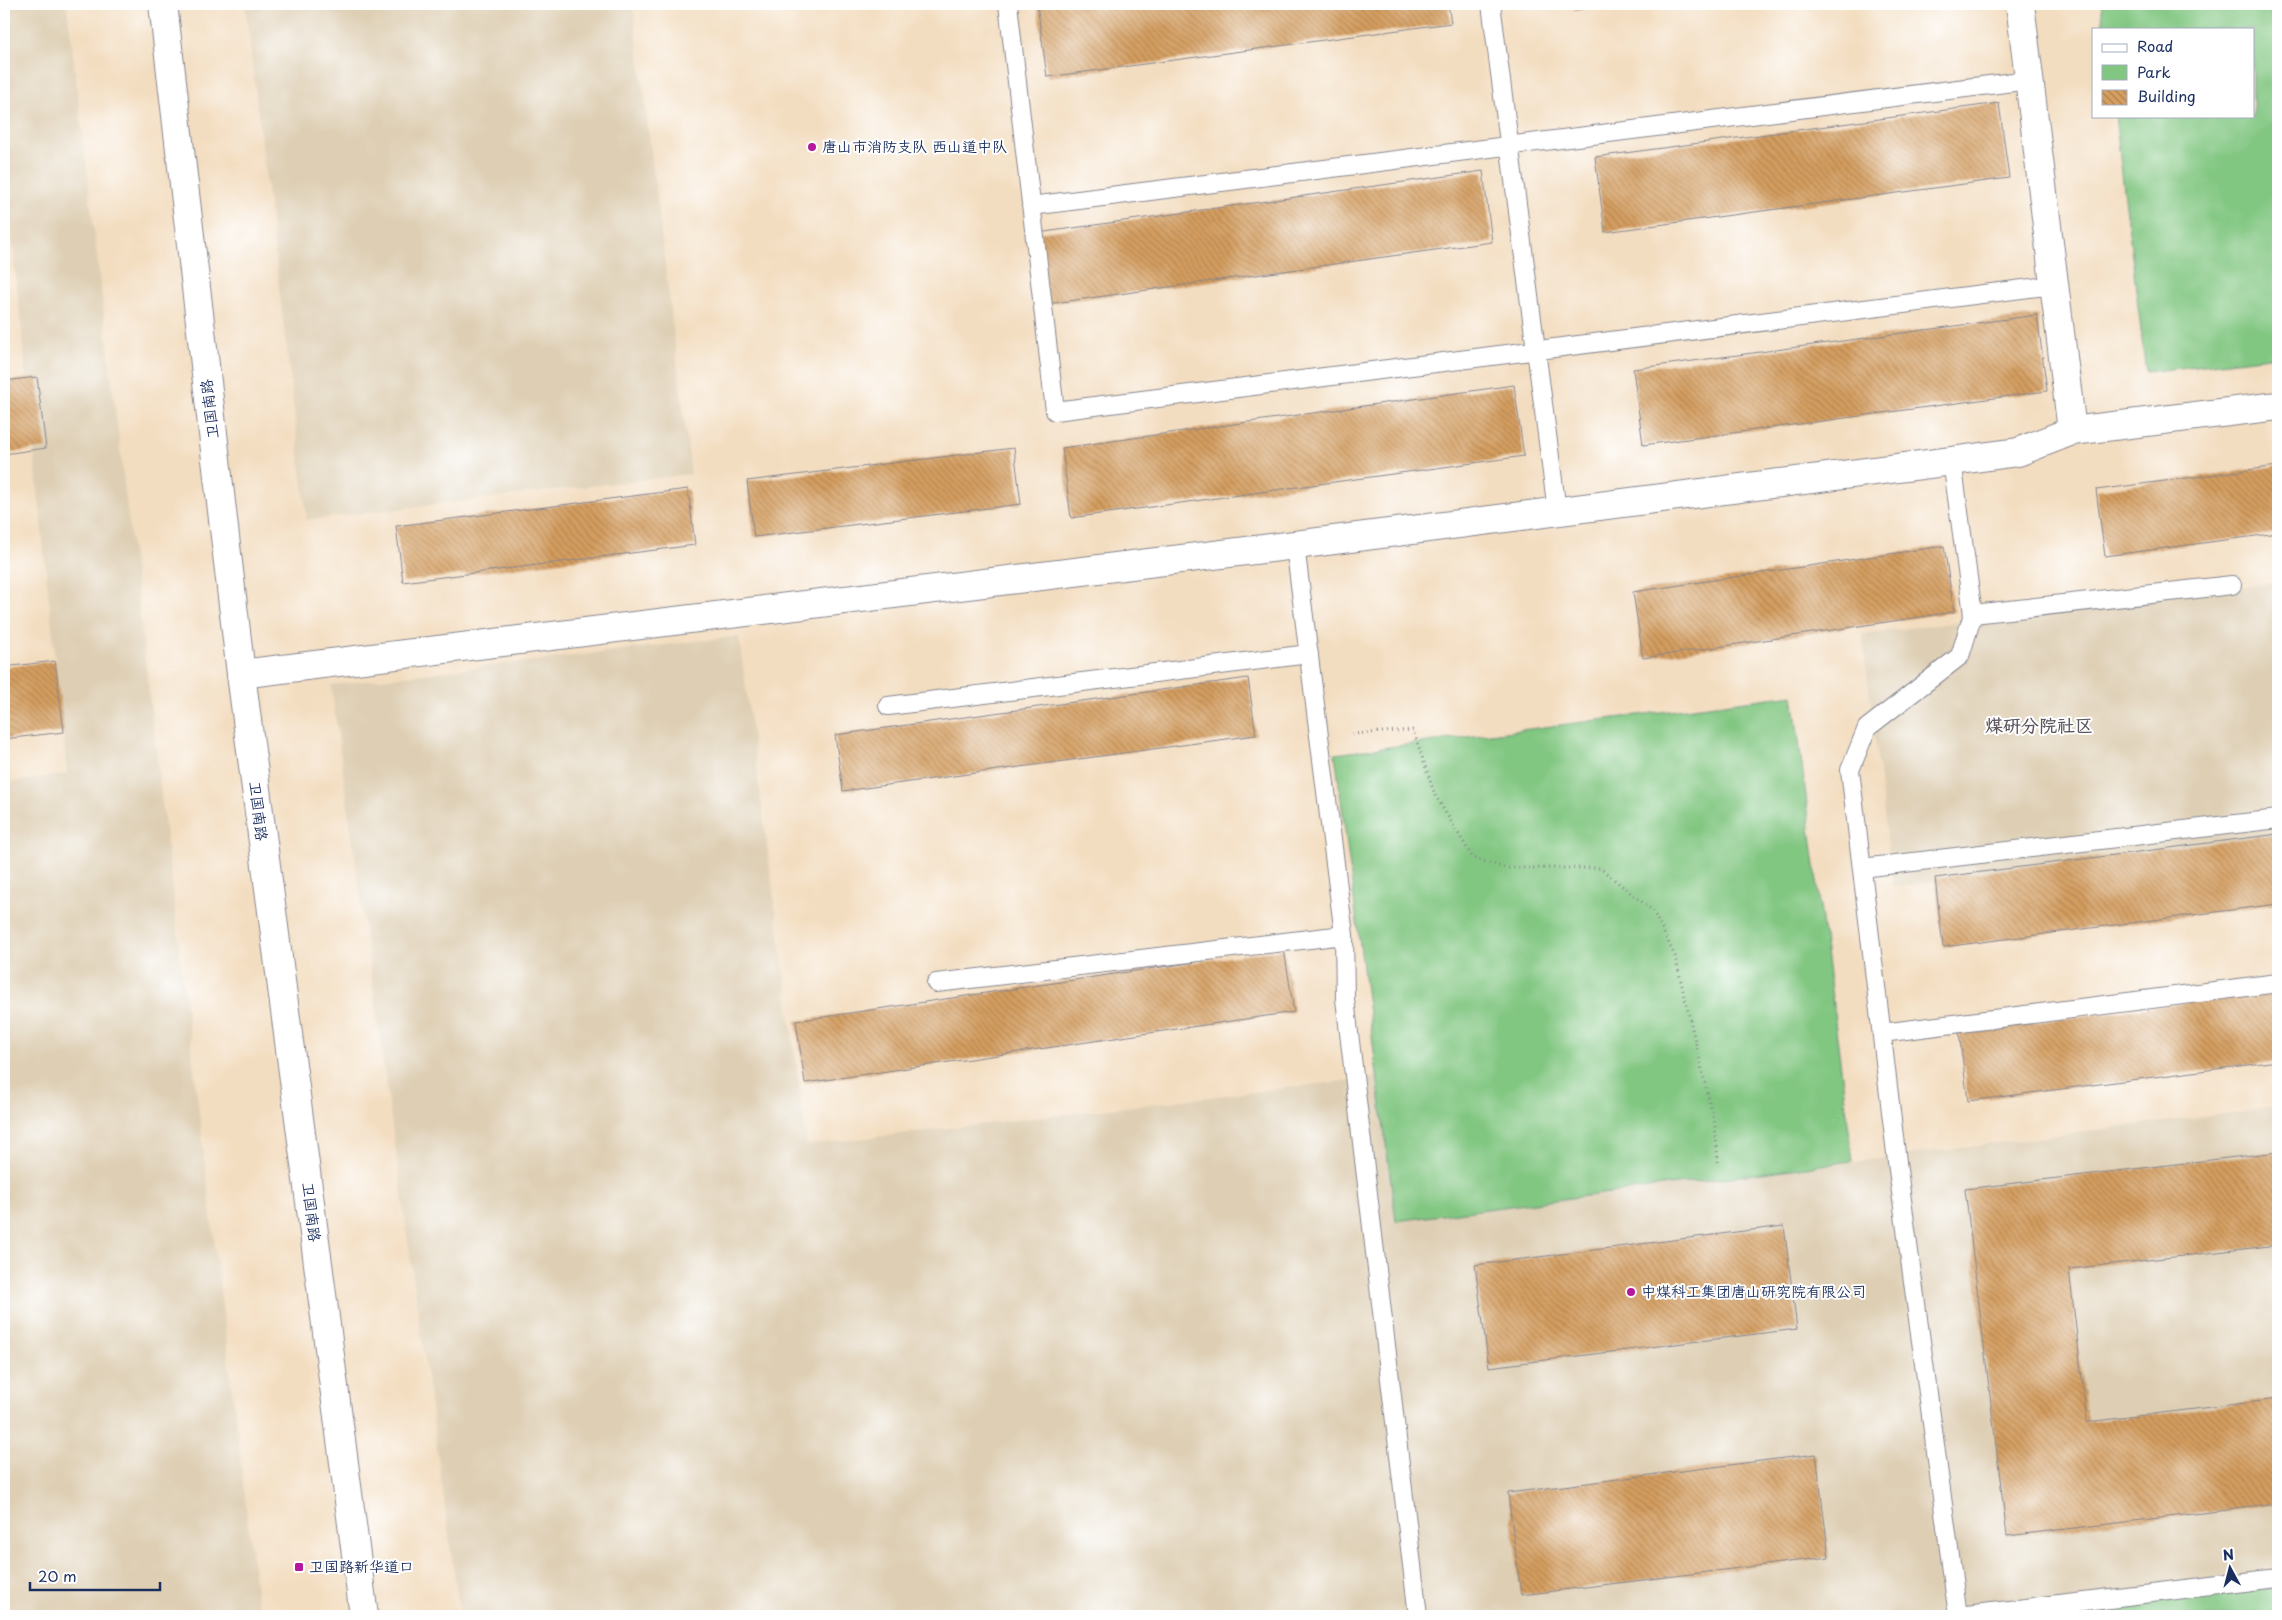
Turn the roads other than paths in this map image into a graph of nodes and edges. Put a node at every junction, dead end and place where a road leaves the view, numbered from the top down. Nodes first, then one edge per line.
1 (163, 4) edge
2 (1008, 4) edge
3 (1491, 4) edge
4 (2020, 4) edge
5 (2029, 80) junction
6 (1509, 146) junction
7 (1032, 206) junction
8 (2054, 285) junction
9 (1534, 350) junction
10 (2278, 406) edge
11 (2072, 431) junction
12 (1952, 461) junction
13 (1557, 511) junction
14 (1295, 545) junction
15 (2232, 585) dead end
16 (1973, 614) junction
17 (1308, 654) junction
18 (241, 674) junction
19 (888, 706) dead end
20 (2278, 819) edge
21 (1862, 868) junction
22 (1344, 935) junction
23 (936, 983) dead end
24 (2278, 983) edge
25 (1882, 1033) junction
26 (2278, 1578) edge
27 (364, 1616) edge
28 (1418, 1616) edge
29 (1958, 1616) edge

1 - 18 street, 卫国南路
2 - 7 lane
3 - 6 lane
4 - 5 street
5 - 6 lane
5 - 8 street
6 - 7 lane
6 - 9 lane
7 - 9 lane
8 - 9 lane
8 - 11 street
9 - 13 lane
10 - 11 street
11 - 12 street
12 - 13 street
12 - 16 lane
13 - 14 street
14 - 17 lane
14 - 18 street
15 - 16 lane
16 - 21 lane
17 - 19 lane
17 - 22 lane
18 - 27 street, 卫国南路
20 - 21 lane
21 - 25 lane
22 - 23 lane
22 - 28 lane
24 - 25 lane
25 - 29 lane
26 - 29 lane

